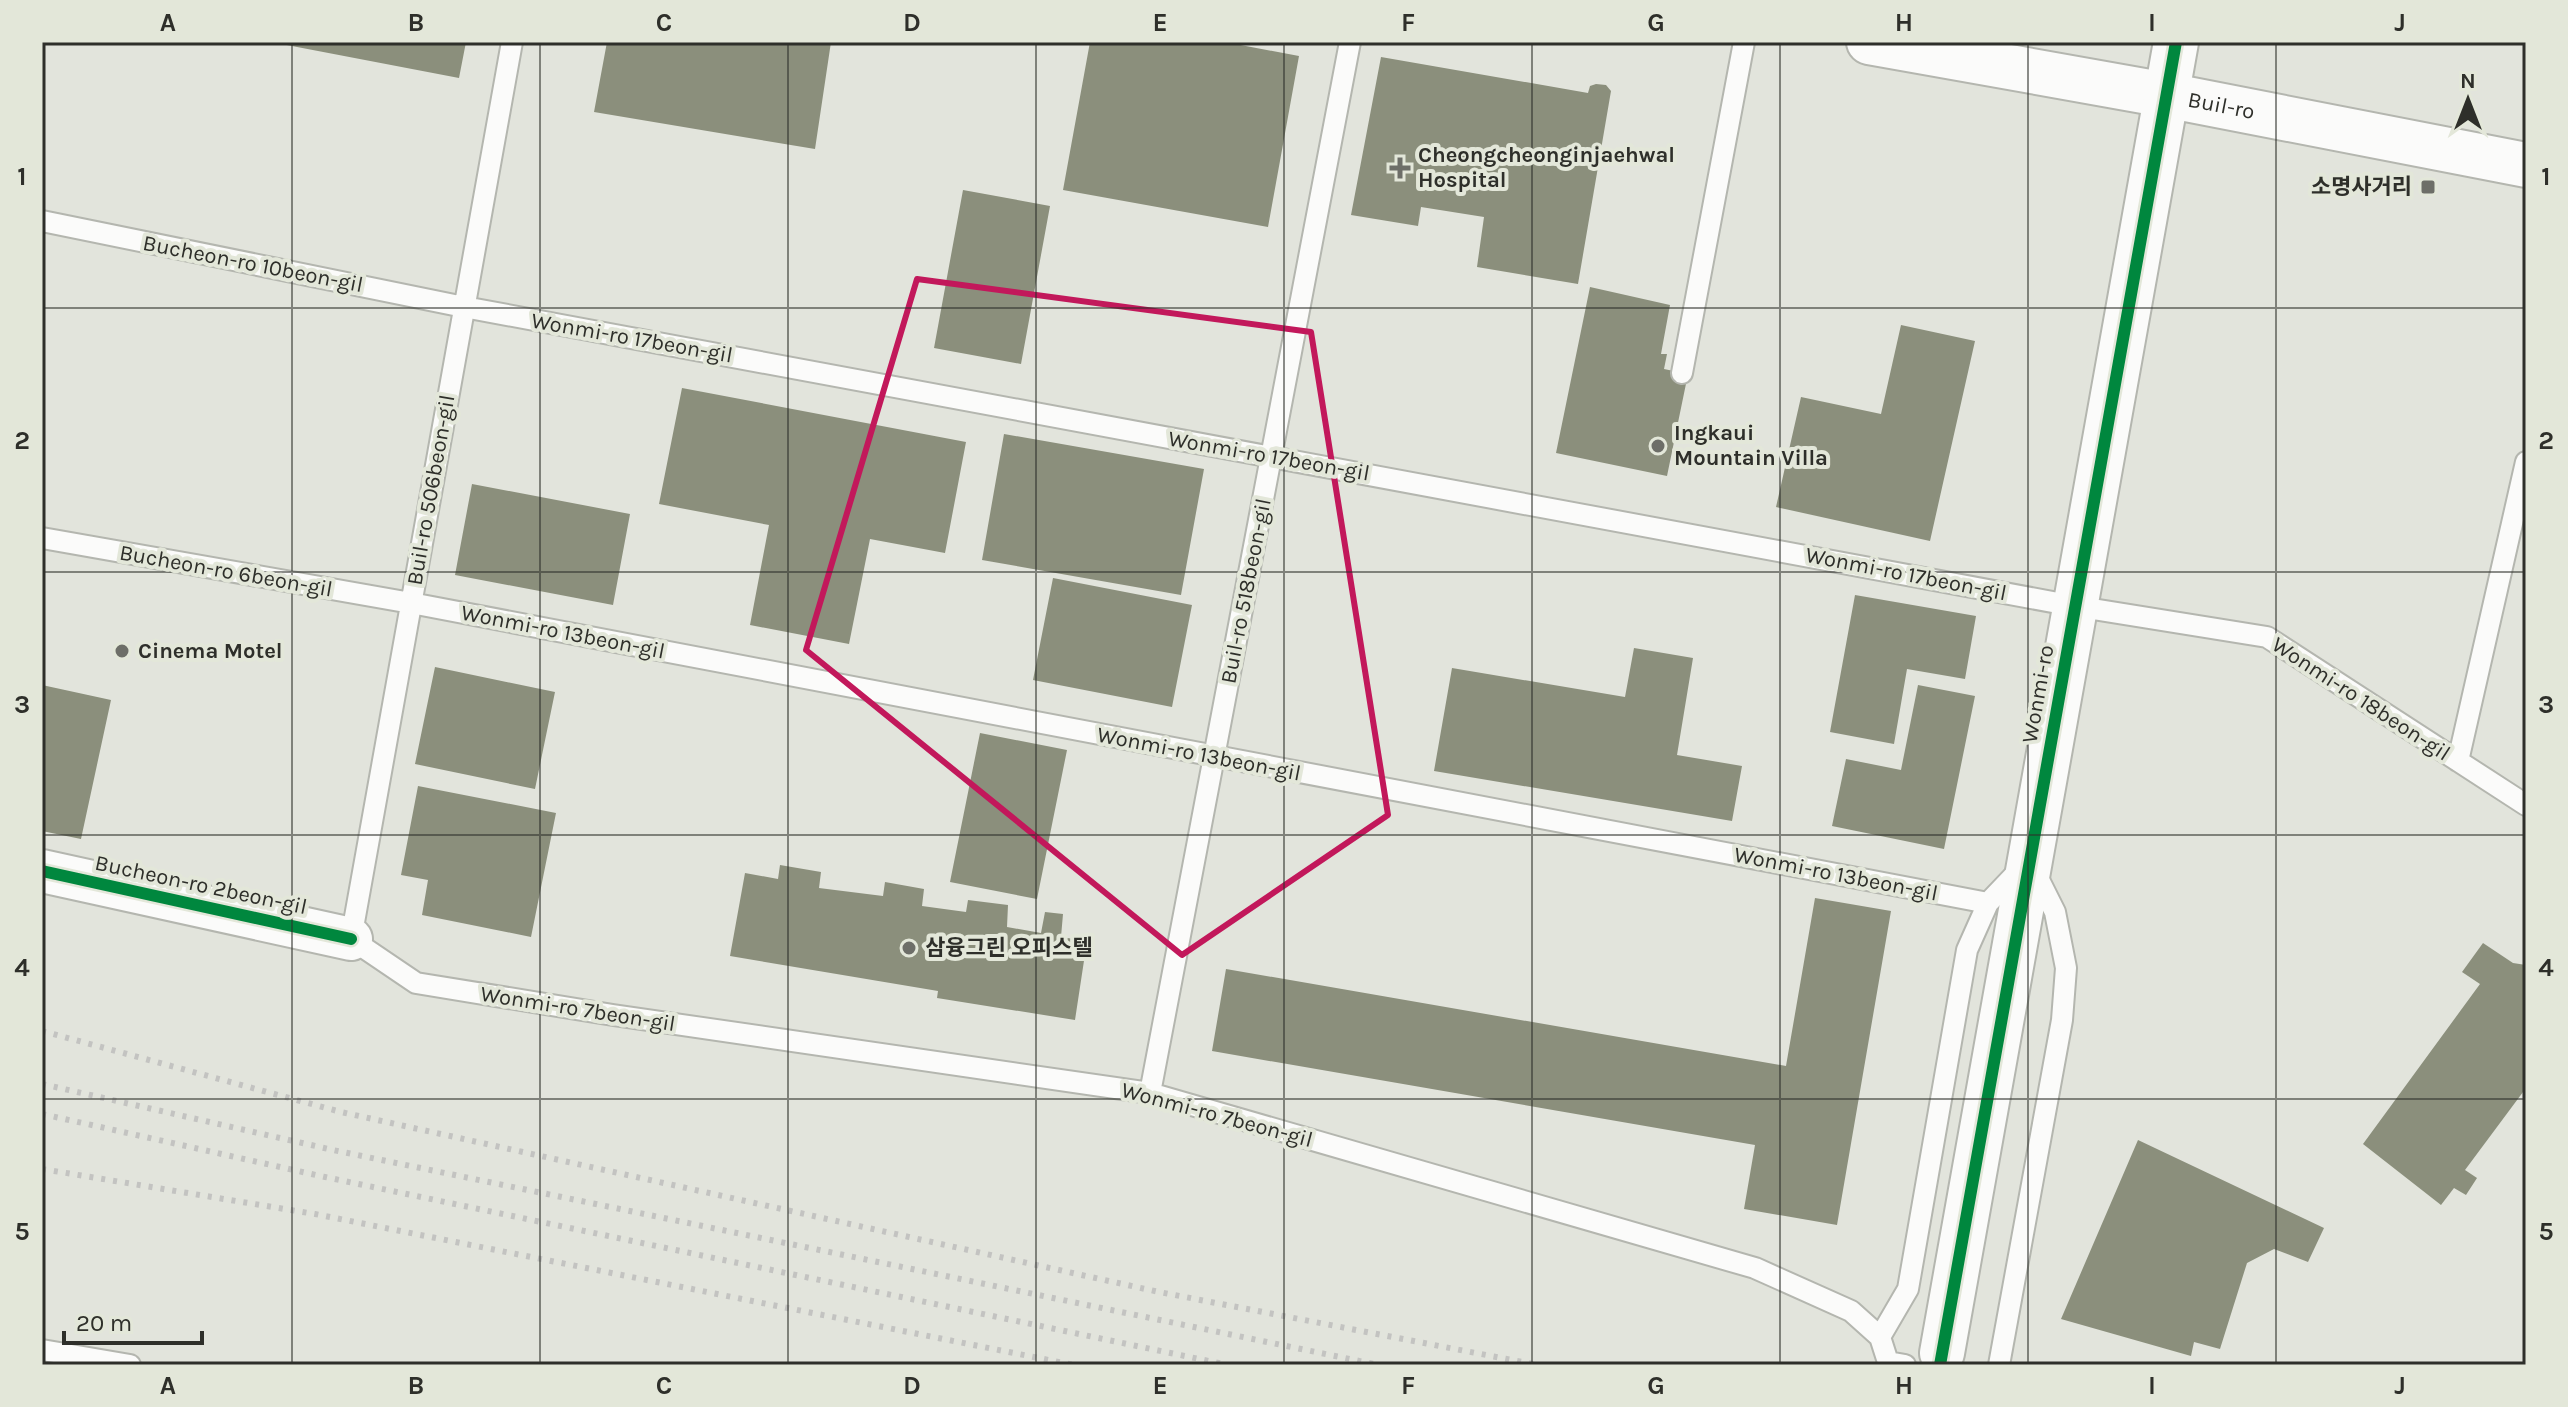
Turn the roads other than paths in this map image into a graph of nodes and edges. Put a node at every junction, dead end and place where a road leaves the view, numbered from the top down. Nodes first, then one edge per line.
1 (512, 42) edge
2 (1350, 42) edge
3 (1744, 42) edge
4 (1869, 42) edge
5 (2176, 42) edge
6 (2166, 95) junction
7 (2526, 165) edge
8 (42, 221) edge
9 (464, 307) junction
10 (1682, 373) dead end
11 (1271, 456) junction
12 (2526, 462) edge
13 (42, 538) edge
14 (411, 603) junction
15 (2074, 606) junction
16 (1215, 757) junction
17 (2458, 761) junction
18 (2526, 805) edge
19 (2029, 860) junction
20 (42, 871) edge
21 (1988, 903) junction
22 (351, 939) junction
23 (1150, 1093) junction
24 (1880, 1337) junction
25 (42, 1350) edge
26 (1924, 1359) edge
27 (130, 1365) edge
28 (1999, 1365) edge

1 - 9 lane, Buil-ro 506beon-gil
2 - 11 lane, Buil-ro 518beon-gil
3 - 10 lane
4 - 6 street, Buil-ro
5 - 6 street, Wonmi-ro
6 - 7 street, Buil-ro
6 - 15 street, Wonmi-ro
8 - 9 lane, Bucheon-ro 10beon-gil
9 - 11 lane, Wonmi-ro 17beon-gil
9 - 14 lane, Buil-ro 506beon-gil
11 - 15 lane, Wonmi-ro 17beon-gil
11 - 16 lane, Buil-ro 518beon-gil
12 - 17 lane, Wonmi-ro 18beon-gil
13 - 14 lane, Bucheon-ro 6beon-gil
14 - 16 lane, Wonmi-ro 13beon-gil
14 - 22 lane, Buil-ro 506beon-gil
15 - 17 lane, Wonmi-ro 18beon-gil
15 - 19 street, Wonmi-ro
16 - 21 lane, Wonmi-ro 13beon-gil
16 - 23 lane, Buil-ro 518beon-gil
17 - 18 lane, Wonmi-ro 18beon-gil
19 - 21 lane
19 - 26 street, Wonmi-ro
19 - 28 lane
20 - 22 street, Bucheon-ro 2beon-gil
21 - 24 lane
22 - 23 lane, Wonmi-ro 7beon-gil
23 - 24 lane, Wonmi-ro 7beon-gil
24 - 26 lane, Wonmi-ro 7beon-gil
25 - 27 lane

